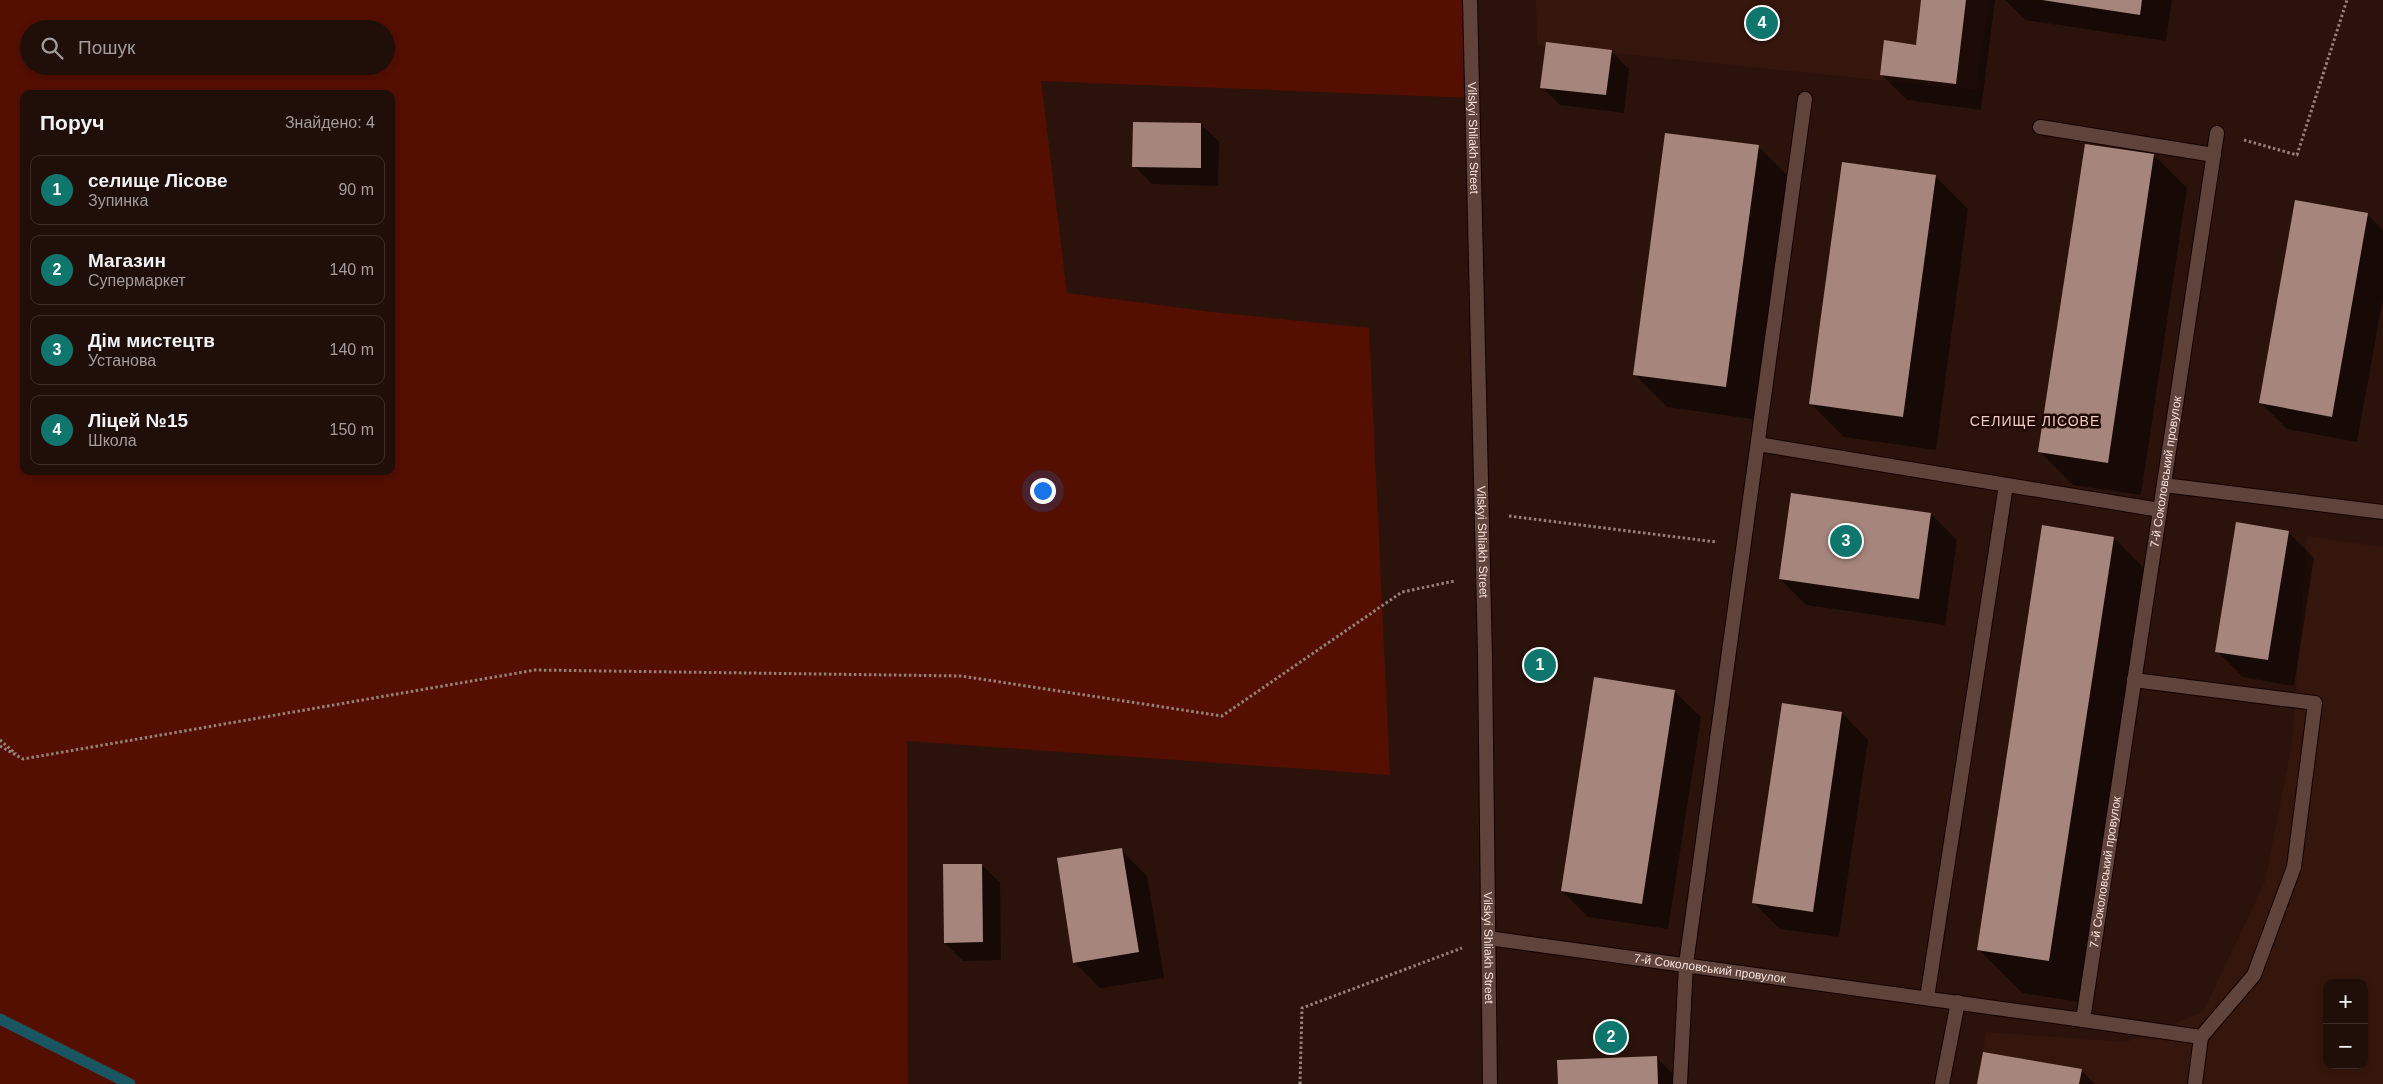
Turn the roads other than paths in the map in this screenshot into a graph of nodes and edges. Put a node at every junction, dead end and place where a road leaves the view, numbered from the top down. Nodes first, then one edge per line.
1 (1470, 0) edge
2 (1805, 99) dead end
3 (2040, 127) dead end
4 (2217, 133) road end
5 (2214, 155) junction
6 (1758, 444) junction
7 (2006, 485) junction
8 (2164, 485) junction
9 (2160, 510) junction
10 (2383, 512) edge
11 (2134, 680) junction
12 (1488, 938) junction
13 (1686, 964) junction
14 (1927, 998) junction
15 (1958, 1002) junction
16 (2083, 1020) junction
17 (2201, 1038) junction
18 (1490, 1084) edge
19 (1680, 1084) edge
20 (1942, 1084) edge
21 (2195, 1084) edge

1 - 12 street, Vilskyi Shliakh Street
2 - 6 street
3 - 5 street
4 - 5 street, 7-й Соколовський провулок
5 - 8 street, 7-й Соколовський провулок
6 - 7 street
6 - 13 street
7 - 9 street
7 - 14 street
8 - 9 street, 7-й Соколовський провулок
8 - 10 street
9 - 11 street, 7-й Соколовський провулок
11 - 16 street, 7-й Соколовський провулок
11 - 17 street
12 - 13 street, 7-й Соколовський провулок
12 - 18 street, Vilskyi Shliakh Street
13 - 14 street, 7-й Соколовський провулок
13 - 19 street
14 - 15 street, 7-й Соколовський провулок
15 - 16 street, 7-й Соколовський провулок
15 - 20 street
16 - 17 street
17 - 21 street

